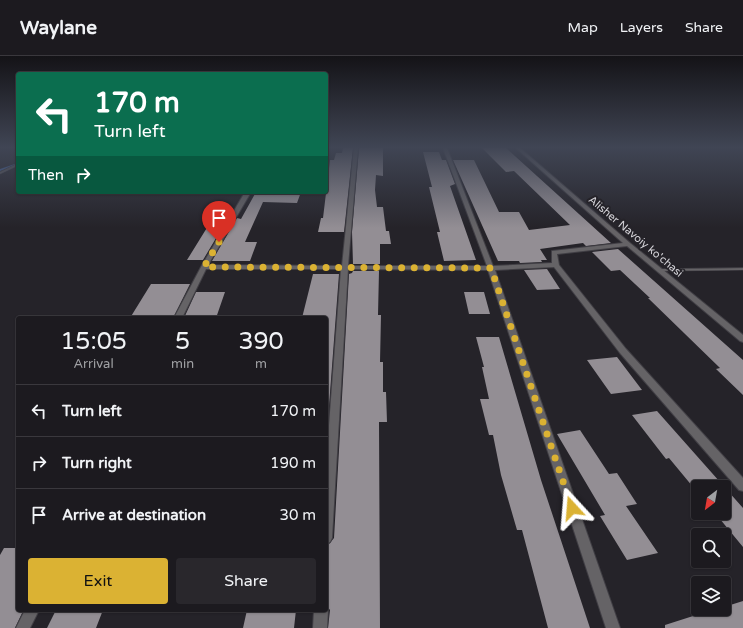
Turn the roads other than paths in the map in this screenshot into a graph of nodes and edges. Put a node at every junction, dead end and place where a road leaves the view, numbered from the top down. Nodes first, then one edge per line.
1 (354, 175) edge
2 (454, 175) edge
3 (549, 175) edge
4 (247, 194) edge
5 (628, 244) junction
6 (556, 265) junction
7 (345, 266) junction
8 (204, 267) junction
9 (491, 268) junction
10 (743, 269) edge
11 (662, 270) junction
12 (179, 316) edge
13 (743, 339) edge
14 (743, 486) edge
15 (328, 509) edge
16 (31, 612) edge
17 (321, 612) edge
18 (22, 628) edge
19 (320, 628) edge
20 (613, 628) edge

1 - 7 street
2 - 9 street
3 - 5 street, Alisher Navoiy ko'chasi
4 - 8 street
5 - 6 street
5 - 11 street, Alisher Navoiy ko'chasi
6 - 9 street
6 - 14 street
7 - 8 street
7 - 9 street
7 - 15 street
8 - 12 street
9 - 20 street
10 - 11 lane
11 - 13 street, Alisher Navoiy ko'chasi
16 - 18 street
17 - 19 street

